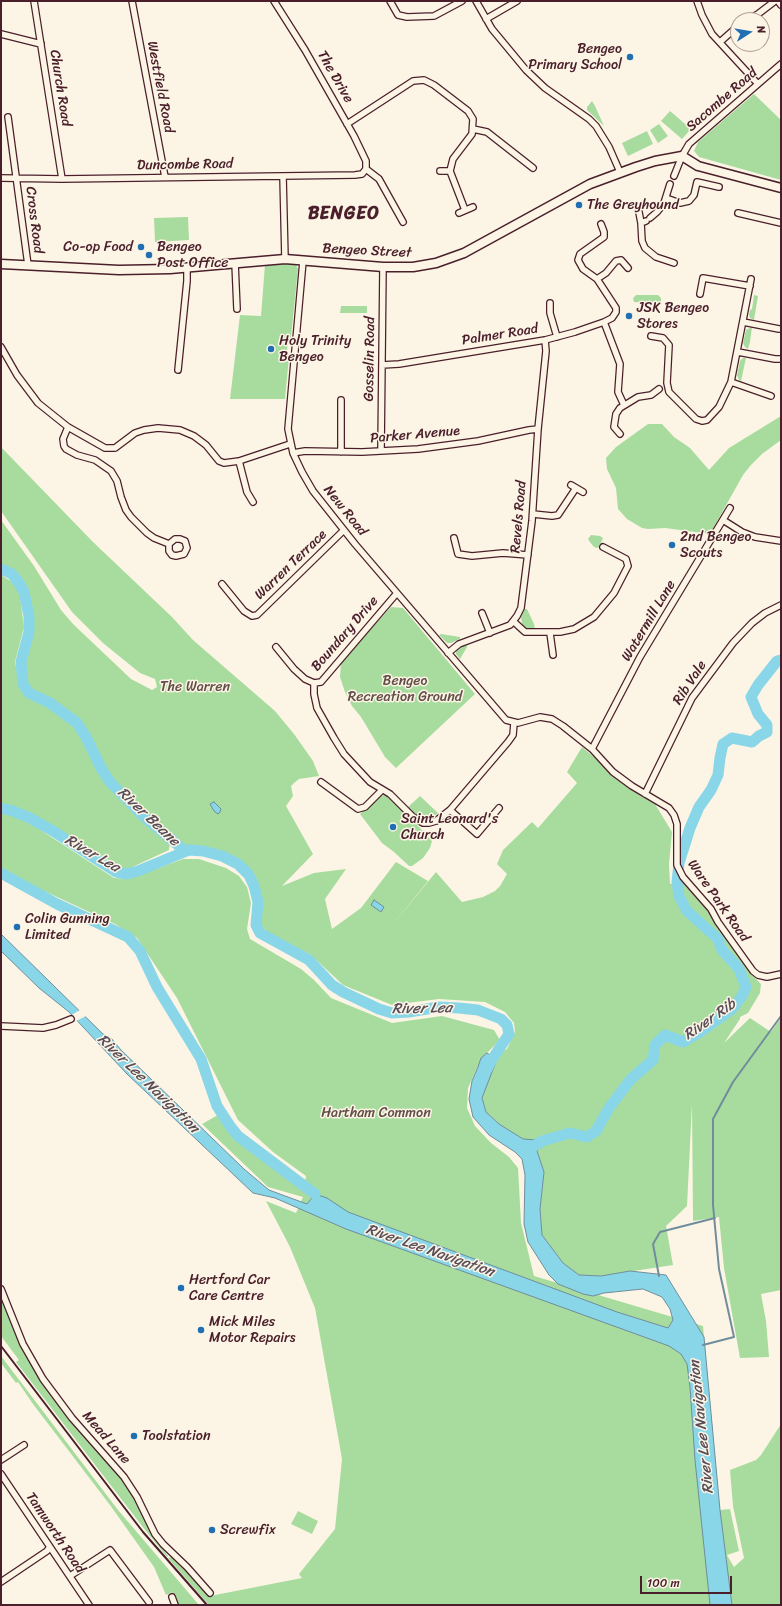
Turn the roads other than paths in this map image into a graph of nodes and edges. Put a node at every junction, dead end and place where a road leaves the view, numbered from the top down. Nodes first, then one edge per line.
1 (34, 1) edge
2 (132, 1) edge
3 (274, 1) edge
4 (390, 1) edge
5 (462, 1) edge
6 (476, 1) edge
7 (517, 1) edge
8 (697, 1) edge
9 (776, 1) edge
10 (781, 5) edge
11 (761, 12) edge
12 (486, 19) junction
13 (730, 33) edge
14 (1, 34) edge
15 (720, 42) junction
16 (41, 44) junction
17 (781, 64) edge
18 (758, 84) junction
19 (8, 117) dead end
20 (347, 124) junction
21 (473, 129) junction
22 (682, 156) junction
23 (533, 168) dead end
24 (366, 169) junction
25 (440, 170) dead end
26 (450, 171) junction
27 (620, 172) junction
28 (283, 176) junction
29 (674, 176) dead end
30 (165, 177) junction
31 (1, 178) edge
32 (16, 178) junction
33 (62, 179) junction
34 (670, 184) dead end
35 (719, 187) dead end
36 (781, 188) edge
37 (666, 198) junction
38 (473, 207) dead end
39 (638, 208) dead end
40 (465, 210) junction
41 (459, 213) dead end
42 (738, 213) dead end
43 (646, 221) junction
44 (403, 222) dead end
45 (781, 223) edge
46 (601, 224) dead end
47 (285, 259) junction
48 (303, 260) junction
49 (235, 263) junction
50 (674, 263) dead end
51 (1, 264) edge
52 (28, 265) junction
53 (383, 267) junction
54 (187, 268) junction
55 (628, 268) dead end
56 (597, 279) junction
57 (751, 279) dead end
58 (750, 286) junction
59 (700, 294) dead end
60 (550, 303) dead end
61 (237, 309) dead end
62 (604, 322) junction
63 (743, 322) junction
64 (779, 329) dead end
65 (651, 336) dead end
66 (557, 337) junction
67 (545, 340) junction
68 (1, 347) edge
69 (738, 352) junction
70 (781, 359) edge
71 (382, 365) junction
72 (178, 370) dead end
73 (731, 382) junction
74 (659, 389) dead end
75 (771, 396) dead end
76 (341, 400) dead end
77 (624, 405) junction
78 (68, 426) junction
79 (538, 429) junction
80 (620, 434) dead end
81 (290, 444) junction
82 (341, 452) junction
83 (381, 452) junction
84 (294, 453) junction
85 (239, 461) junction
86 (583, 492) dead end
87 (253, 502) dead end
88 (730, 508) dead end
89 (532, 514) junction
90 (723, 520) junction
91 (344, 530) junction
92 (454, 538) dead end
93 (781, 541) edge
94 (169, 544) dead end
95 (603, 547) dead end
96 (528, 555) junction
97 (222, 584) dead end
98 (397, 593) junction
99 (781, 605) edge
100 (482, 613) dead end
101 (513, 622) junction
102 (490, 633) junction
103 (550, 633) junction
104 (276, 647) dead end
105 (448, 653) junction
106 (552, 655) dead end
107 (314, 683) junction
108 (514, 723) junction
109 (592, 749) junction
110 (321, 782) dead end
111 (382, 790) junction
112 (645, 794) junction
113 (499, 808) dead end
114 (450, 810) junction
115 (781, 974) edge
116 (71, 1019) dead end
117 (1, 1026) edge
118 (1, 1289) edge
119 (24, 1445) dead end
120 (1, 1460) edge
121 (1, 1474) edge
122 (49, 1548) junction
123 (70, 1576) junction
124 (1, 1582) edge
125 (210, 1593) dead end
126 (172, 1597) dead end
127 (149, 1602) dead end
128 (89, 1605) edge
129 (175, 1605) edge

1 - 16 street, Church Road
2 - 30 street, Westfield Road
3 - 20 street, The Drive
4 - 5 street
6 - 12 street
7 - 12 street
8 - 15 street
9 - 10 street
9 - 11 street
12 - 27 street
13 - 15 street
14 - 16 street
15 - 18 street
16 - 33 street, Church Road
17 - 18 street, Sacombe Road
18 - 22 street, Sacombe Road
19 - 32 street, Cross Road
20 - 21 street
20 - 24 street, The Drive
21 - 23 street
21 - 26 street
22 - 27 main road, Bengeo Street
22 - 29 street, Sacombe Road
22 - 36 main road
24 - 28 street, Duncombe Road
24 - 44 street
25 - 26 street
26 - 40 street
27 - 53 main road, Bengeo Street
28 - 30 street, Duncombe Road
28 - 47 street
30 - 33 street, Duncombe Road
31 - 32 street, Duncombe Road
32 - 33 street, Duncombe Road
32 - 52 street, Cross Road
34 - 37 street
35 - 37 street
37 - 43 street
38 - 40 street
39 - 43 street
40 - 41 street
42 - 45 street
43 - 50 street
46 - 56 street
47 - 48 main road, Bengeo Street
47 - 49 main road, Bengeo Street
48 - 53 main road, Bengeo Street
48 - 81 street, New Road
49 - 54 main road, Bengeo Street
49 - 61 street
51 - 52 main road, Bengeo Street
52 - 54 main road, Bengeo Street
53 - 71 street, Gosselin Road
54 - 72 street
55 - 56 street
56 - 62 street, Palmer Road
57 - 58 street
58 - 59 street
58 - 63 street
60 - 66 street
62 - 66 street, Palmer Road
62 - 77 street
63 - 64 street
63 - 69 street
65 - 73 street
66 - 67 street, Palmer Road
67 - 71 street, Palmer Road
67 - 79 street, Revels Road
68 - 78 street
69 - 70 street
69 - 73 street
71 - 83 street, Gosselin Road
73 - 75 street
74 - 77 street
76 - 82 street
77 - 80 street
78 - 85 street
78 - 94 street
79 - 83 street, Parker Avenue
79 - 89 street, Revels Road
81 - 84 street, New Road
81 - 85 street
82 - 83 street, Parker Avenue
82 - 84 street, Parker Avenue
84 - 91 street, New Road
85 - 87 street
86 - 89 street
88 - 90 street, Watermill Lane
89 - 96 street, Revels Road
90 - 93 street
90 - 109 street, Watermill Lane
91 - 97 street, Warren Terrace
91 - 98 street, New Road
92 - 96 street
95 - 103 street
96 - 101 street, Revels Road
98 - 105 street, New Road
98 - 107 street, Boundary Drive
99 - 112 street, Rib Vale
100 - 102 street
101 - 102 street
101 - 103 street
102 - 105 street
103 - 106 street
104 - 107 street, Boundary Drive
105 - 108 street, New Road
107 - 111 street
108 - 109 street, Ware Park Road
108 - 114 street
109 - 112 street, Ware Park Road
110 - 111 street
111 - 114 street
112 - 115 street, Ware Park Road
113 - 114 street
116 - 117 street
118 - 125 street, Mead Lane
119 - 120 street
121 - 122 street, Tamworth Road
122 - 123 street, Tamworth Road
122 - 124 street
123 - 127 street
123 - 128 street, Tamworth Road
126 - 129 street

